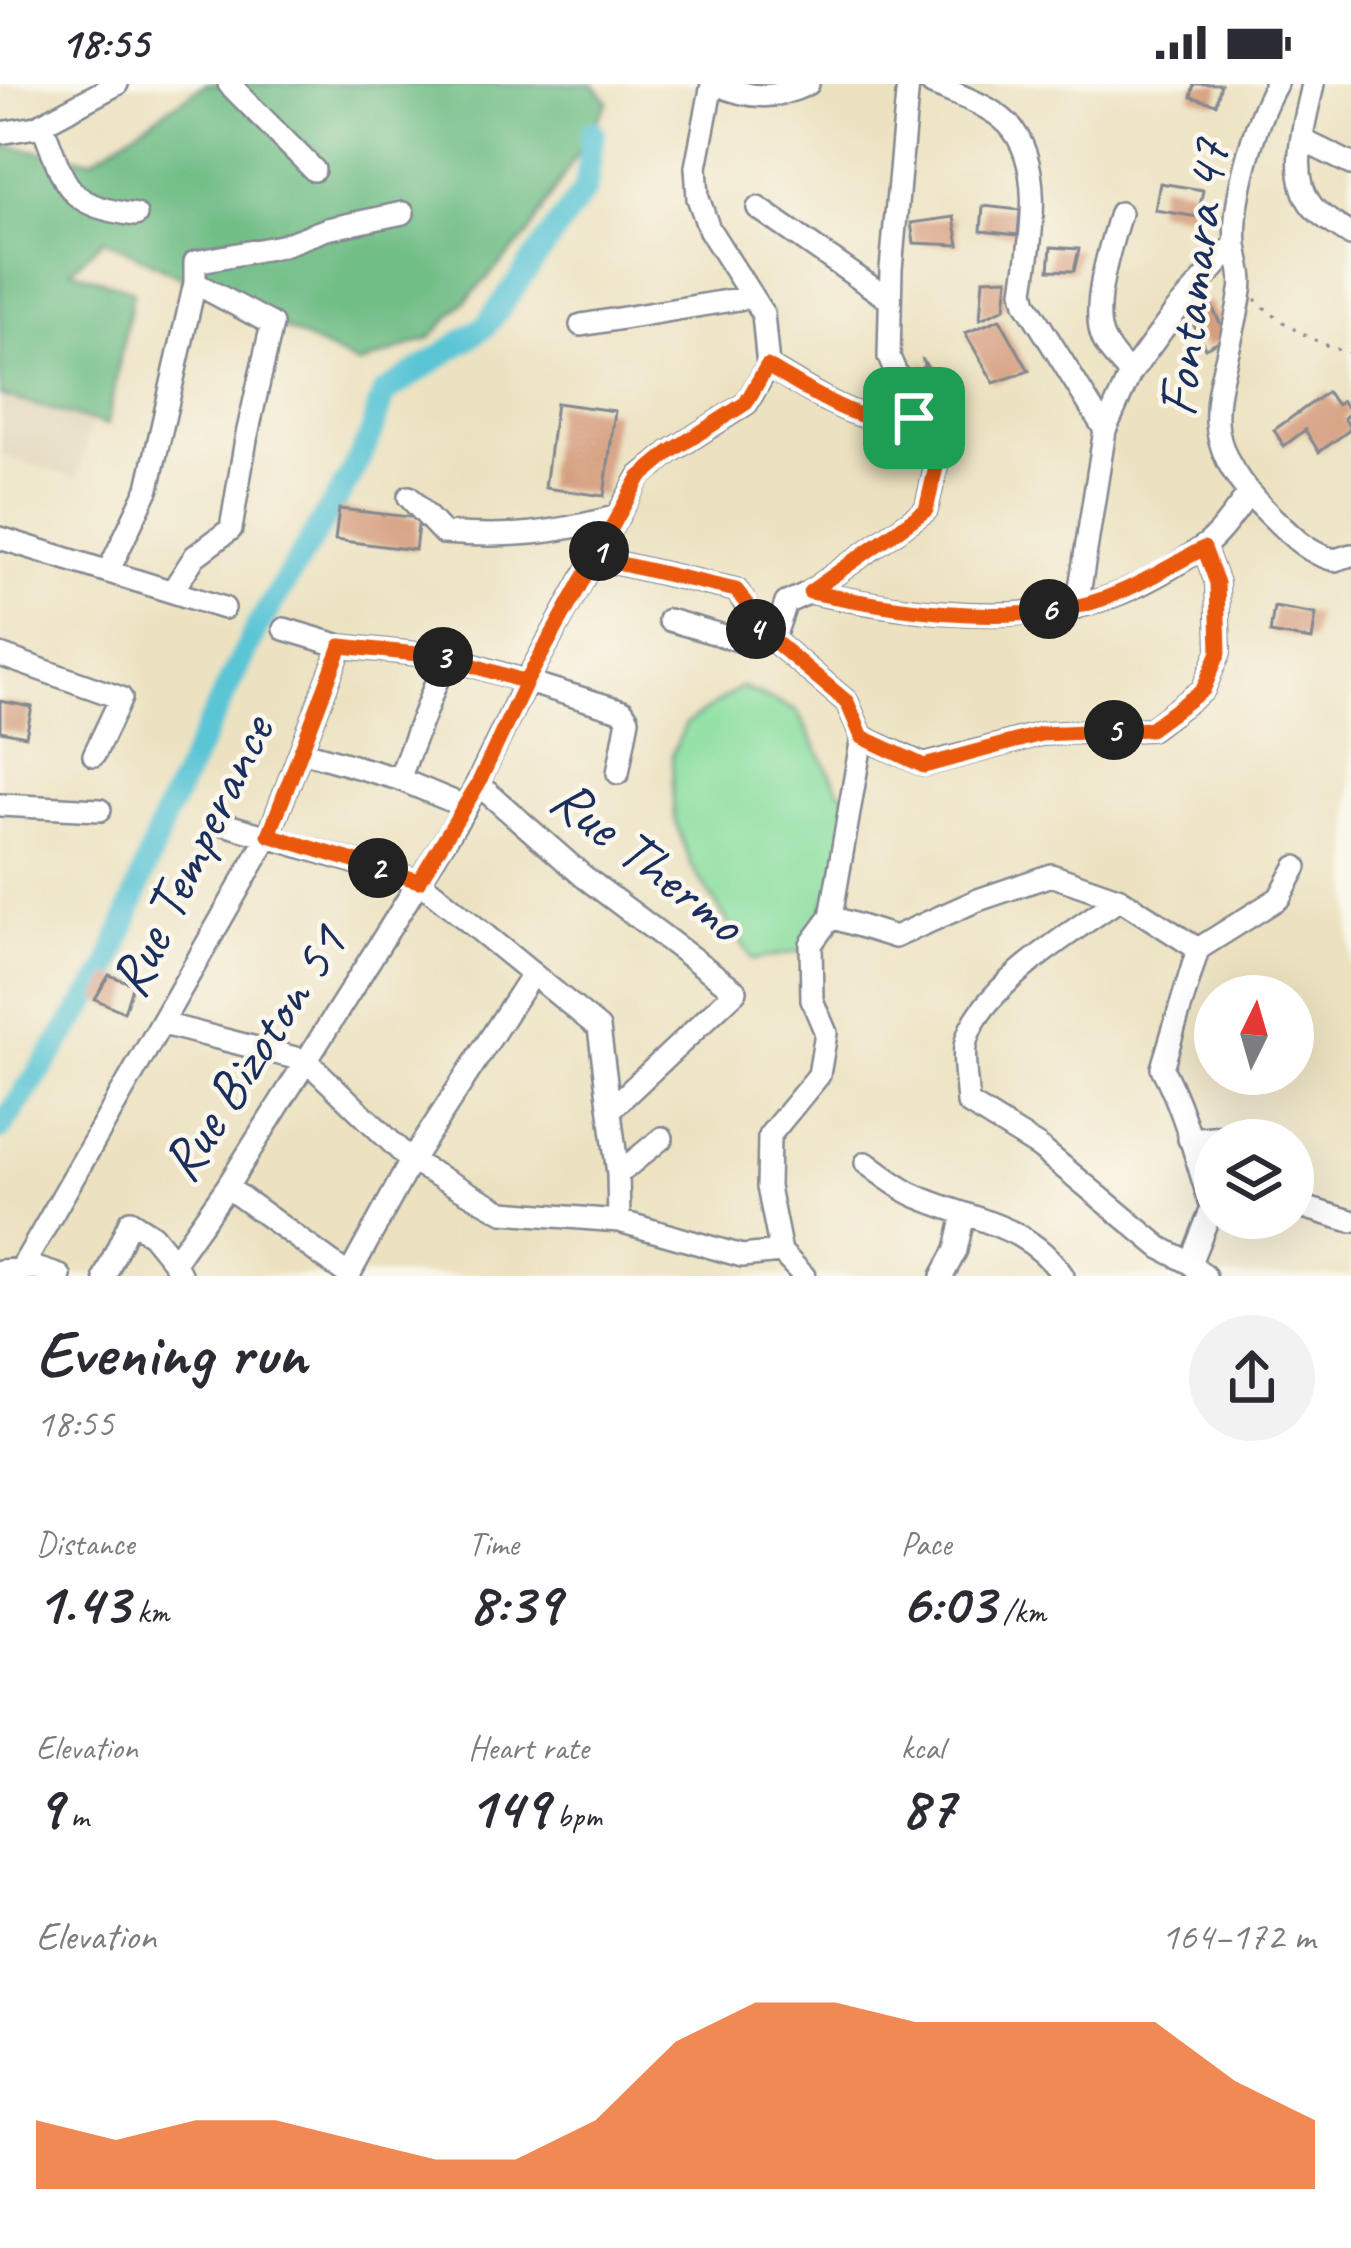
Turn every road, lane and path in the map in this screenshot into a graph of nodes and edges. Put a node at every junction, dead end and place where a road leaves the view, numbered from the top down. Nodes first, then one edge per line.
1 (117, 84) edge
2 (229, 84) edge
3 (714, 84) edge
4 (808, 84) edge
5 (908, 84) edge
6 (932, 84) edge
7 (1276, 84) edge
8 (1313, 84) edge
9 (71, 95) edge
10 (42, 124) junction
11 (0, 134) edge
12 (1302, 140) junction
13 (1351, 164) edge
14 (314, 170) dead end
15 (758, 208) dead end
16 (403, 213) dead end
17 (136, 214) dead end
18 (1120, 214) dead end
19 (1351, 235) edge
20 (1236, 243) junction
21 (195, 283) junction
22 (1242, 287) junction
23 (752, 297) junction
24 (890, 300) junction
25 (581, 325) dead end
26 (1351, 354) edge
27 (767, 366) junction
28 (1130, 374) junction
29 (914, 418) junction
30 (1105, 430) junction
31 (1249, 494) junction
32 (409, 496) dead end
33 (618, 516) junction
34 (0, 538) edge
35 (1204, 548) junction
36 (1351, 555) edge
37 (595, 558) junction
38 (108, 572) junction
39 (173, 590) junction
40 (810, 592) junction
41 (1077, 607) junction
42 (224, 608) dead end
43 (670, 620) dead end
44 (284, 629) dead end
45 (767, 637) junction
46 (341, 646) junction
47 (0, 656) edge
48 (446, 657) junction
49 (526, 682) junction
50 (862, 737) junction
51 (301, 751) junction
52 (94, 755) dead end
53 (618, 773) dead end
54 (399, 779) junction
55 (478, 784) junction
56 (0, 806) edge
57 (466, 807) junction
58 (100, 810) dead end
59 (217, 822) dead end
60 (269, 835) junction
61 (1296, 867) dead end
62 (419, 881) junction
63 (1120, 899) junction
64 (832, 917) junction
65 (1198, 949) junction
66 (532, 974) junction
67 (163, 1024) junction
68 (307, 1061) junction
69 (610, 1109) junction
70 (662, 1138) dead end
71 (1189, 1139) junction
72 (1194, 1139) edge
73 (411, 1161) junction
74 (866, 1163) dead end
75 (618, 1174) junction
76 (227, 1187) junction
77 (1314, 1210) edge
78 (964, 1214) junction
79 (619, 1221) junction
80 (1351, 1221) edge
81 (782, 1252) junction
82 (737, 1266) edge
83 (178, 1269) edge
84 (1198, 1269) edge
85 (13, 1272) edge
86 (60, 1276) edge
87 (105, 1276) edge
88 (350, 1276) edge
89 (804, 1276) edge
90 (942, 1276) edge
91 (1064, 1276) edge

1 - 9 street
2 - 14 street
3 - 4 street
3 - 23 street
5 - 24 street
6 - 30 street
7 - 20 street, Fontamara 47
8 - 12 street, Fontamara 47
9 - 10 street
10 - 11 street
10 - 17 street
12 - 13 street
12 - 19 street, Fontamara 47
15 - 24 street
16 - 21 street
18 - 28 street
20 - 22 street, Fontamara 47
20 - 28 street
21 - 38 street
21 - 39 street
22 - 26 path
22 - 31 street, Fontamara 47
23 - 25 street
23 - 27 street
24 - 29 street
27 - 29 street
27 - 33 street, Rue Bizoton 51
28 - 30 street
29 - 40 street
30 - 41 street
31 - 35 street
31 - 36 street, Fontamara 47
32 - 33 street
33 - 37 street, Rue Bizoton 51
34 - 38 street
35 - 41 street
35 - 50 street
37 - 45 street
37 - 49 street, Rue Bizoton 51
38 - 39 street
39 - 42 street
40 - 41 street
40 - 45 street
43 - 45 street
44 - 46 street
45 - 50 street
46 - 48 street
46 - 51 street, Rue Temperance
47 - 52 street
48 - 49 street
48 - 54 street
49 - 53 street
49 - 55 street, Rue Bizoton 51
50 - 64 street
51 - 54 street
51 - 60 street, Rue Temperance
54 - 57 street
55 - 57 street, Rue Bizoton 51
55 - 69 street, Rue Thermo
56 - 58 street
57 - 62 street, Rue Bizoton 51
59 - 60 street
60 - 62 street
60 - 67 street, Rue Temperance
61 - 65 street
62 - 66 street
62 - 68 street, Rue Bizoton 51
63 - 64 street
63 - 65 street
63 - 84 street
64 - 81 street
65 - 71 street
66 - 69 street
66 - 73 street
67 - 68 street
67 - 85 street, Rue Temperance
68 - 73 street
68 - 76 street, Rue Bizoton 51
69 - 75 street
70 - 75 street
71 - 72 street
71 - 84 street
73 - 79 street
73 - 88 street
74 - 78 street
75 - 79 street
76 - 83 street, Rue Bizoton 51
76 - 88 street
77 - 80 street
78 - 90 street
78 - 91 street
79 - 82 street
81 - 82 street
81 - 89 street
83 - 87 street
85 - 86 street

